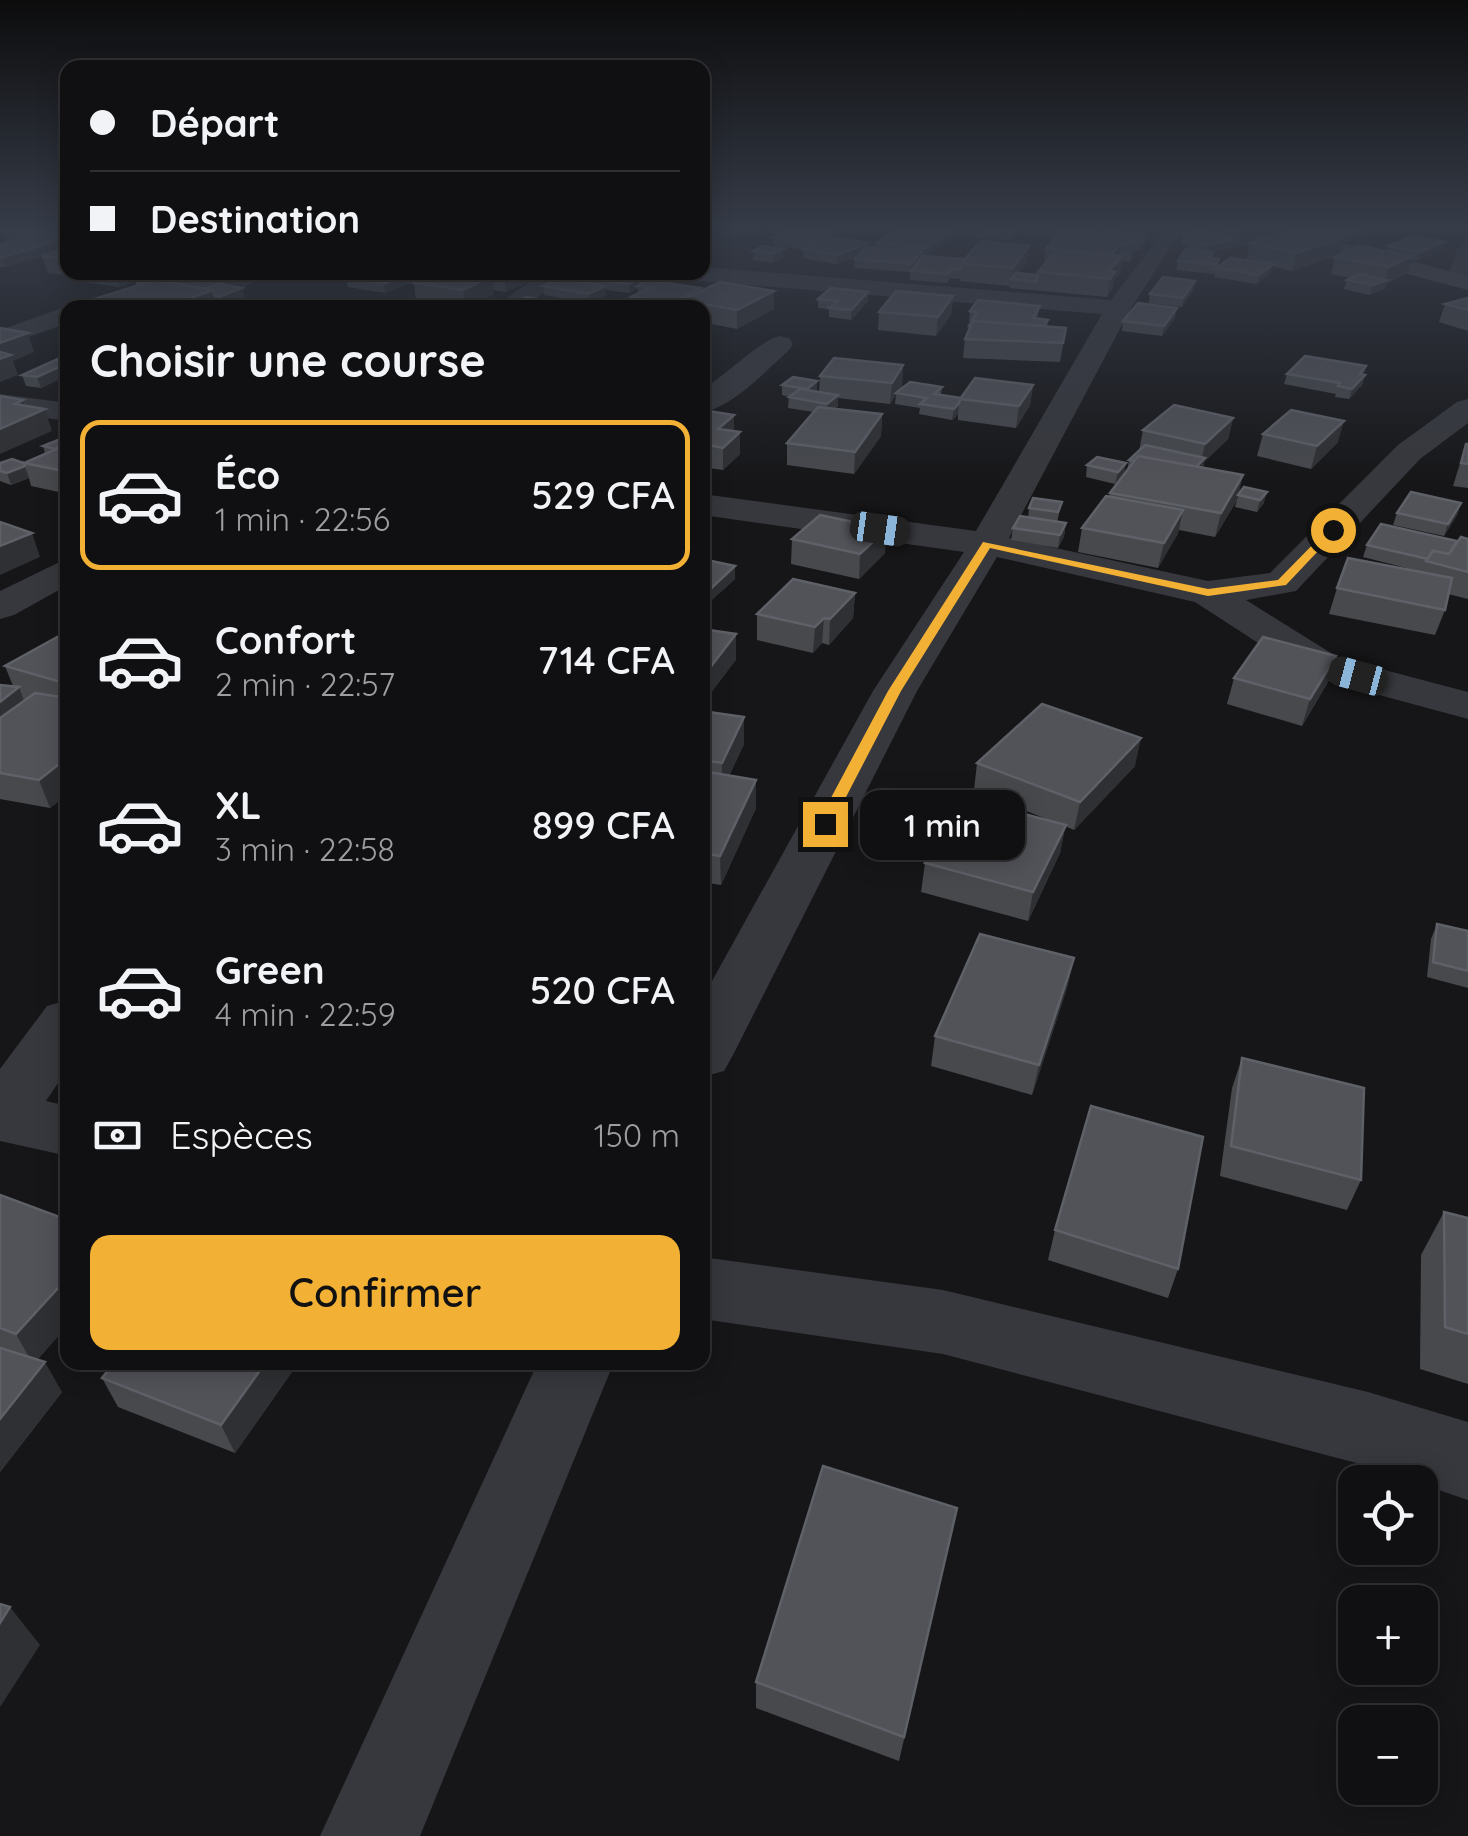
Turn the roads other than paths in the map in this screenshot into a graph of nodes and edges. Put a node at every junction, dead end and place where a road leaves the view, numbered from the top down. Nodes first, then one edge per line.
1 (1115, 314) edge
2 (60, 317) edge
3 (0, 339) edge
4 (779, 344) dead end
5 (710, 399) edge
6 (0, 403) edge
7 (1468, 408) edge
8 (60, 411) edge
9 (710, 505) edge
10 (987, 544) junction
11 (60, 573) edge
12 (1208, 592) junction
13 (0, 607) edge
14 (1468, 706) edge
15 (60, 1032) edge
16 (710, 1040) edge
17 (1, 1115) edge
18 (60, 1130) edge
19 (710, 1289) edge
20 (573, 1370) edge
21 (1468, 1461) edge
22 (370, 1836) edge

1 - 10 street
2 - 3 street
4 - 5 street
6 - 8 street
7 - 12 street
9 - 10 street
10 - 12 street
10 - 16 street
11 - 13 street
12 - 14 street
15 - 17 street
17 - 18 street
19 - 21 street
20 - 22 street

